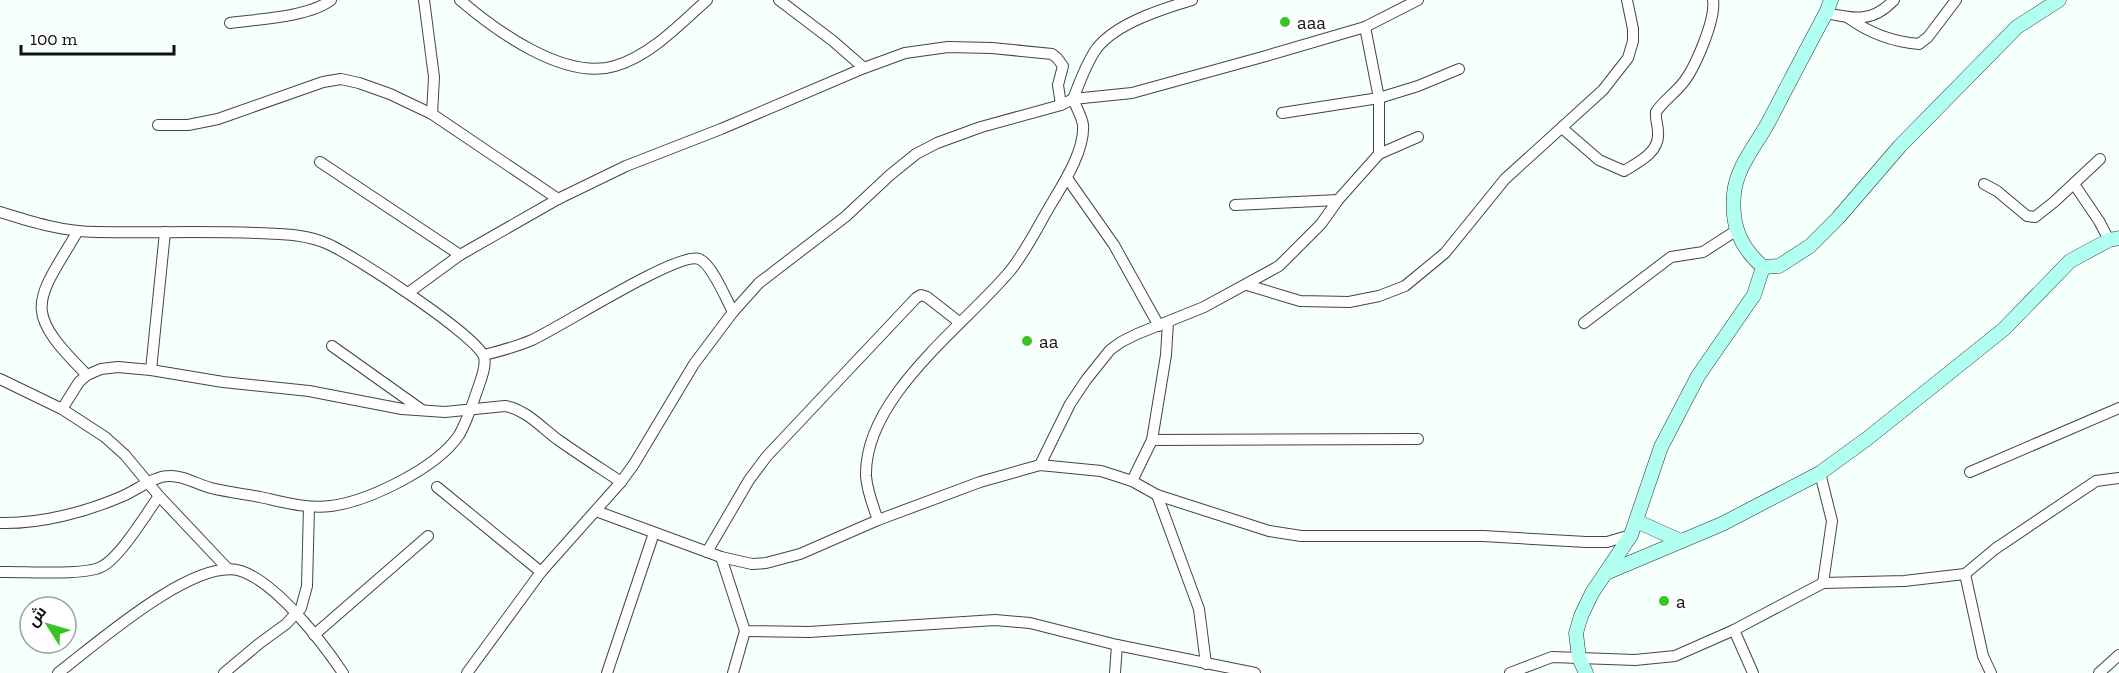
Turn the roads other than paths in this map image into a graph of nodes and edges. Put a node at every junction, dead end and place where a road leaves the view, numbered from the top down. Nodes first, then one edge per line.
1 (331, 0) edge
2 (424, 0) edge
3 (460, 0) edge
4 (707, 0) edge
5 (779, 0) edge
6 (1192, 0) edge
7 (1418, 0) edge
8 (1627, 0) edge
9 (1713, 0) edge
10 (1894, 0) edge
11 (1956, 0) edge
12 (2059, 0) edge
13 (1828, 7) edge
14 (1848, 17) junction
15 (230, 23) dead end
16 (1365, 27) junction
17 (864, 68) junction
18 (1459, 69) dead end
19 (1379, 98) junction
20 (1073, 99) junction
21 (1061, 105) junction
22 (1282, 113) dead end
23 (432, 114) junction
24 (158, 125) dead end
25 (1562, 128) junction
26 (1418, 137) dead end
27 (1379, 154) junction
28 (2100, 159) dead end
29 (320, 162) dead end
30 (1067, 178) junction
31 (1984, 184) dead end
32 (2074, 184) junction
33 (558, 199) junction
34 (1338, 200) junction
35 (1235, 205) dead end
36 (0, 212) edge
37 (1737, 230) junction
38 (78, 231) junction
39 (165, 232) junction
40 (2114, 239) edge
41 (460, 255) junction
42 (1763, 267) junction
43 (1247, 285) junction
44 (408, 293) junction
45 (733, 312) junction
46 (959, 322) junction
47 (1584, 323) dead end
48 (1164, 324) junction
49 (332, 346) dead end
50 (484, 356) junction
51 (151, 370) junction
52 (87, 375) junction
53 (0, 379) edge
54 (2119, 408) edge
55 (62, 409) junction
56 (422, 410) junction
57 (469, 410) junction
58 (1418, 439) dead end
59 (1152, 440) junction
60 (1040, 465) junction
61 (1970, 472) dead end
62 (1820, 473) junction
63 (2119, 478) edge
64 (1132, 480) junction
65 (621, 482) junction
66 (149, 483) junction
67 (437, 488) dead end
68 (1157, 495) junction
69 (159, 496) junction
70 (309, 507) junction
71 (596, 510) junction
72 (878, 520) junction
73 (1636, 521) junction
74 (0, 523) edge
75 (654, 533) junction
76 (1631, 535) junction
77 (428, 536) dead end
78 (1682, 541) junction
79 (707, 552) junction
80 (721, 557) junction
81 (227, 568) junction
82 (0, 572) edge
83 (541, 572) junction
84 (1608, 572) junction
85 (1965, 574) junction
86 (1823, 583) junction
87 (296, 616) junction
88 (1734, 630) junction
89 (745, 631) junction
90 (314, 635) junction
91 (1117, 645) junction
92 (2119, 655) edge
93 (1579, 657) junction
94 (1206, 664) junction
95 (58, 673) edge
96 (224, 673) edge
97 (343, 673) edge
98 (467, 673) edge
99 (608, 673) edge
100 (733, 673) edge
101 (1115, 673) edge
102 (1255, 673) edge
103 (1510, 673) edge
104 (1586, 673) edge
105 (1753, 673) edge
106 (1991, 673) edge
107 (2099, 673) edge

1 - 15 street
2 - 23 street
3 - 4 street
5 - 17 street
6 - 20 street
7 - 16 street
8 - 25 street
9 - 25 street
10 - 14 street
11 - 14 street
12 - 42 street
13 - 14 street
13 - 37 street
16 - 19 street
16 - 20 street
17 - 21 street
17 - 33 street
18 - 19 street
19 - 22 street
19 - 27 street
20 - 21 street
20 - 30 street
21 - 45 street
23 - 24 street
23 - 33 street
25 - 43 street
26 - 27 street
27 - 34 street
28 - 32 street
29 - 41 street
30 - 46 street
30 - 48 street
31 - 32 street
32 - 40 street
33 - 41 street
34 - 35 street
34 - 43 street
36 - 38 street
37 - 42 street
37 - 47 street
38 - 39 street
38 - 52 street
39 - 44 street
39 - 51 street
40 - 62 street
41 - 44 street
42 - 73 street
43 - 48 street
44 - 50 street
45 - 50 street
45 - 65 street
46 - 72 street
46 - 79 street
48 - 59 street
48 - 60 street
49 - 56 street
50 - 57 street
51 - 52 street
51 - 56 street
52 - 55 street
53 - 55 street
54 - 61 street
55 - 66 street
56 - 57 street
57 - 65 street
57 - 70 street
58 - 59 street
59 - 64 street
60 - 64 street
60 - 72 street
62 - 78 street
62 - 86 street
63 - 85 street
64 - 68 street
65 - 71 street
66 - 69 street
66 - 70 street
66 - 74 street
67 - 83 street
68 - 76 street
68 - 94 street
69 - 81 street
69 - 82 street
70 - 87 street
71 - 75 street
71 - 83 street
72 - 80 street
73 - 76 street
73 - 78 street
75 - 79 street
75 - 99 street
76 - 84 street
77 - 90 street
78 - 84 street
79 - 80 street
80 - 89 street
81 - 87 street
81 - 95 street
83 - 98 street
84 - 93 street
85 - 86 street
85 - 106 street
86 - 88 street
87 - 90 street
87 - 96 street
88 - 93 street
88 - 105 street
89 - 91 street
89 - 100 street
90 - 97 street
91 - 94 street
91 - 101 street
92 - 107 street
93 - 103 street
93 - 104 street
94 - 102 street

